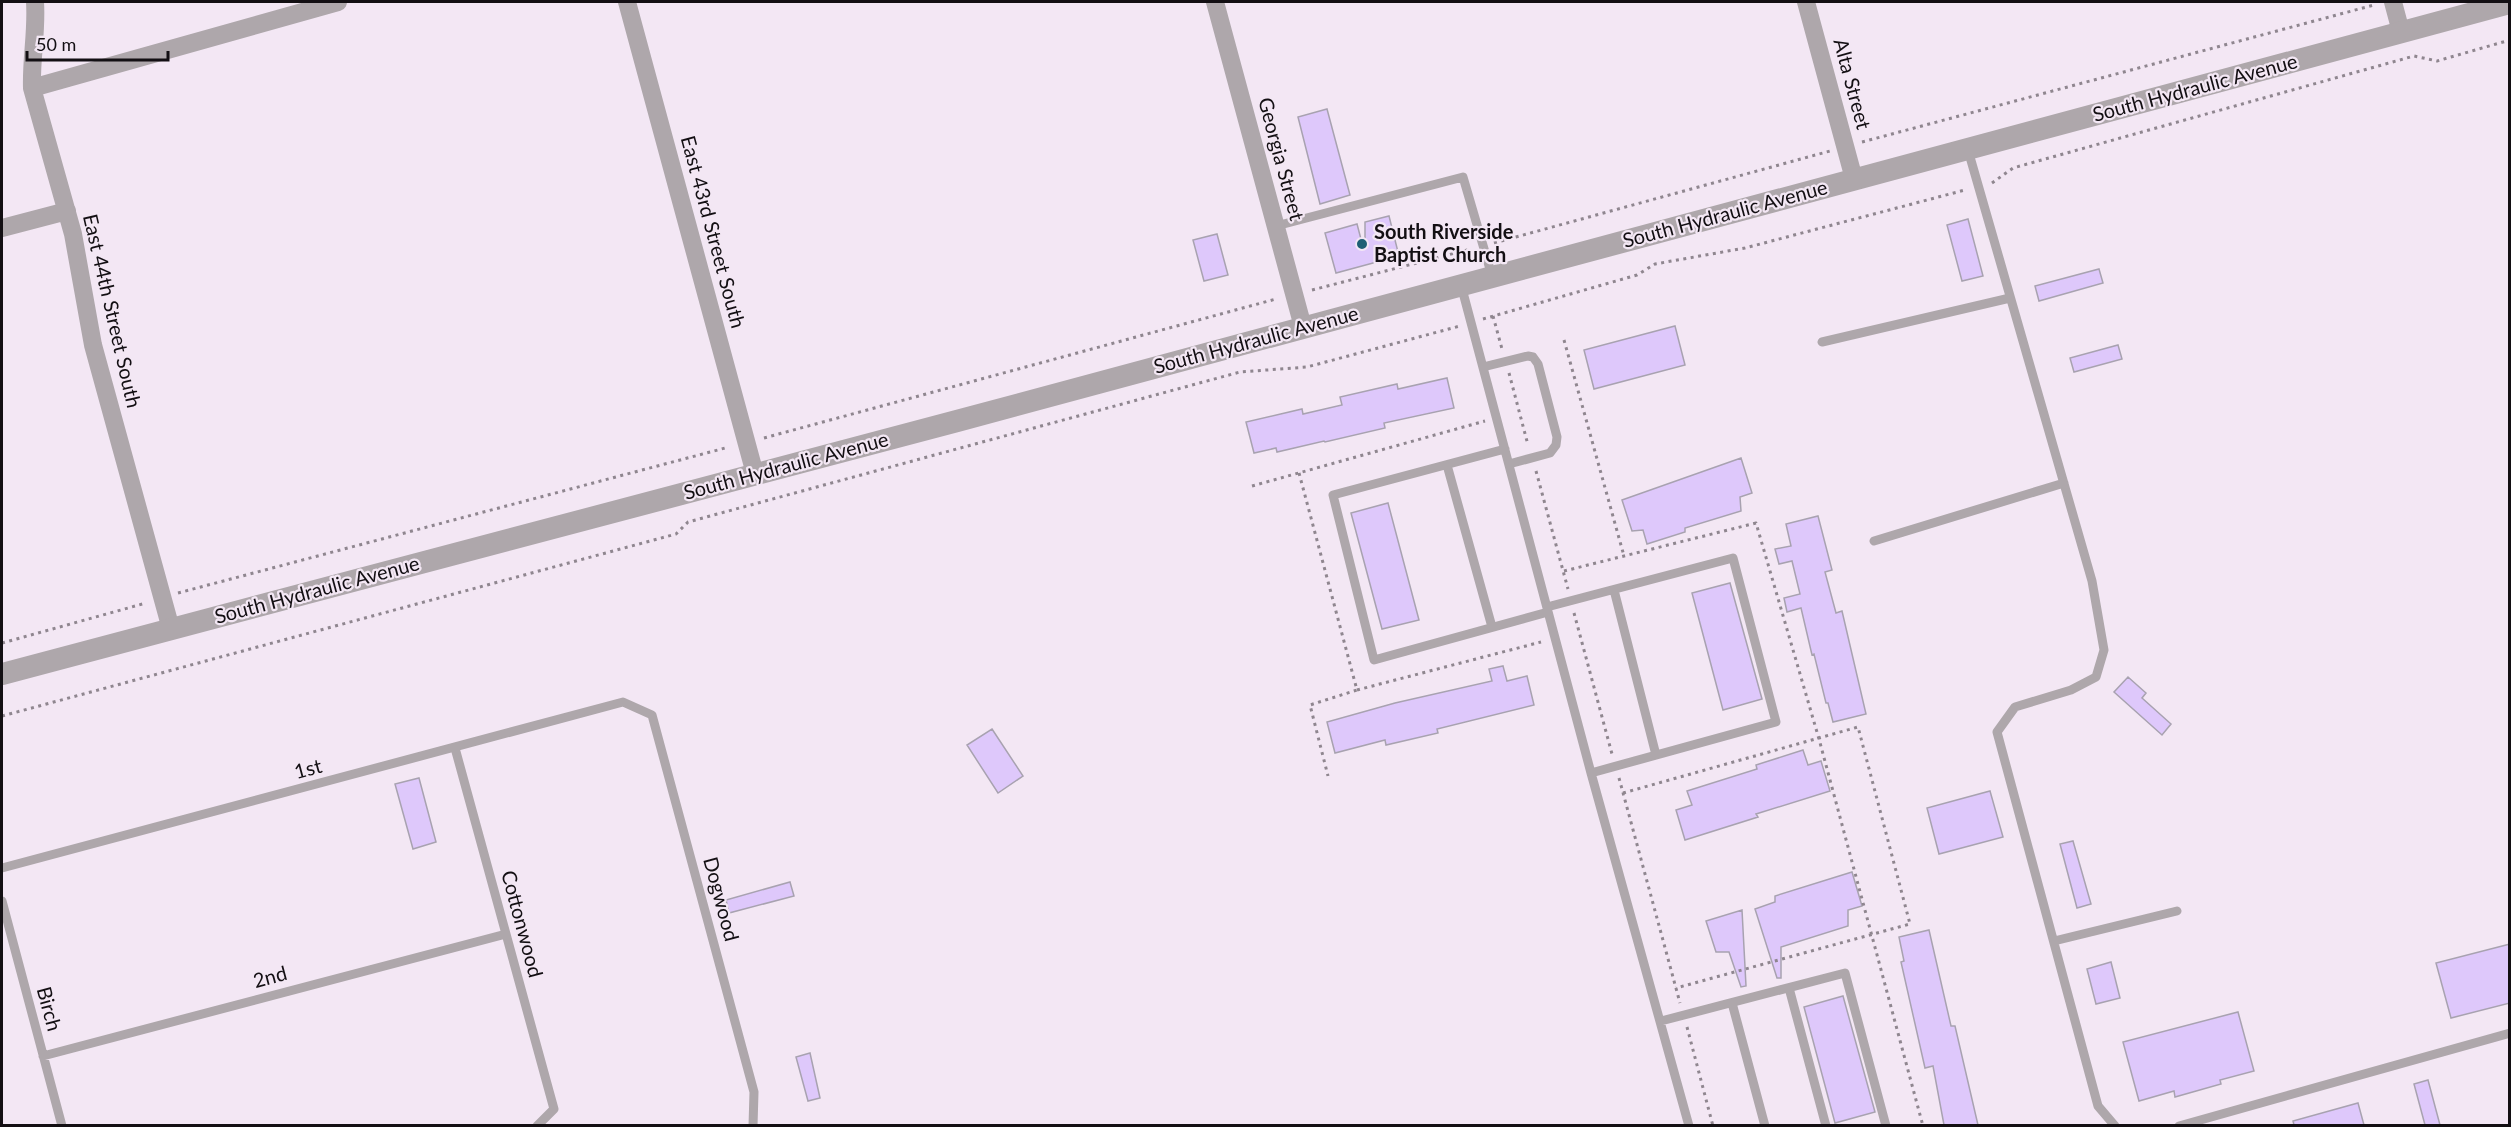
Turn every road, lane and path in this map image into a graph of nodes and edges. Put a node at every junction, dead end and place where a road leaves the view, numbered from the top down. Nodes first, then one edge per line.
1 (35, 2) edge
2 (338, 2) edge
3 (627, 2) edge
4 (1215, 2) edge
5 (1806, 2) edge
6 (2386, 3) edge
7 (2510, 3) edge
8 (2402, 32) junction
9 (2510, 40) edge
10 (32, 88) junction
11 (1846, 147) junction
12 (1967, 149) junction
13 (1854, 179) junction
14 (1978, 186) junction
15 (67, 211) junction
16 (1276, 226) junction
17 (2, 228) edge
18 (1483, 246) junction
19 (1492, 276) junction
20 (1461, 285) junction
21 (1295, 295) junction
22 (2010, 298) junction
23 (1493, 316) junction
24 (1472, 322) junction
25 (1303, 327) junction
26 (1564, 340) dead end
27 (1821, 342) dead end
28 (1506, 361) junction
29 (1483, 367) junction
30 (1487, 421) dead end
31 (746, 442) junction
32 (1505, 449) junction
33 (1532, 458) junction
34 (1509, 464) junction
35 (1447, 465) junction
36 (1299, 473) junction
37 (755, 474) junction
38 (2064, 483) junction
39 (1252, 486) dead end
40 (1874, 541) dead end
41 (1624, 556) junction
42 (1563, 572) junction
43 (1614, 590) junction
44 (162, 598) junction
45 (1571, 601) junction
46 (1548, 610) junction
47 (1492, 627) junction
48 (171, 629) junction
49 (1545, 641) dead end
50 (2, 643) edge
51 (2, 674) edge
52 (1357, 690) junction
53 (623, 702) joint
54 (2, 716) edge
55 (1819, 739) junction
56 (455, 748) junction
57 (1656, 755) junction
58 (1616, 766) junction
59 (1591, 773) junction
60 (1328, 776) dead end
61 (1623, 793) junction
62 (2, 868) edge
63 (2, 902) edge
64 (2177, 911) dead end
65 (506, 934) junction
66 (1872, 934) junction
67 (2054, 941) junction
68 (1676, 988) junction
69 (1789, 988) junction
70 (1732, 1003) junction
71 (1683, 1016) junction
72 (1661, 1022) junction
73 (2510, 1033) edge
74 (43, 1056) junction
75 (62, 1125) edge
76 (537, 1125) edge
77 (753, 1125) edge
78 (1689, 1125) edge
79 (1713, 1125) edge
80 (1765, 1125) edge
81 (1826, 1125) edge
82 (1886, 1125) edge
83 (1923, 1125) edge
84 (2115, 1125) edge
85 (2179, 1125) edge

1 - 10 street, East 44th Street South
2 - 10 street
3 - 31 street, East 43rd Street South
4 - 16 street, Georgia Street
5 - 11 street, Alta Street
6 - 8 street
6 - 11 path
7 - 8 street, South Hydraulic Avenue
8 - 12 street, South Hydraulic Avenue
9 - 14 path
10 - 15 street, East 44th Street South
11 - 13 street, Alta Street
11 - 18 path
12 - 13 street, South Hydraulic Avenue
12 - 14 lane
13 - 19 street, South Hydraulic Avenue
14 - 22 lane
14 - 23 path
15 - 17 street
15 - 44 street, East 44th Street South
16 - 18 lane
16 - 21 street, Georgia Street
18 - 19 lane
18 - 21 path
19 - 20 street, South Hydraulic Avenue
20 - 24 lane
20 - 25 street, South Hydraulic Avenue
21 - 25 street, Georgia Street
21 - 31 path
22 - 27 lane
22 - 38 lane
23 - 24 path
23 - 28 path
24 - 29 lane
24 - 54 path
25 - 37 street, South Hydraulic Avenue
26 - 41 path
28 - 29 lane
28 - 33 path
28 - 33 lane
29 - 32 lane
30 - 36 path
31 - 37 street, East 43rd Street South
31 - 44 path
32 - 34 lane
32 - 35 lane
33 - 34 lane
33 - 42 path
34 - 46 lane
35 - 47 lane
35 - 47 lane
36 - 39 path
36 - 52 path
37 - 48 street, South Hydraulic Avenue
38 - 40 lane
38 - 67 lane
41 - 42 path
41 - 55 path
42 - 45 path
43 - 45 lane
43 - 57 lane
43 - 57 lane
44 - 48 street, East 44th Street South
44 - 50 path
45 - 46 lane
45 - 58 path
46 - 47 lane
46 - 59 lane
48 - 51 street, South Hydraulic Avenue
49 - 52 path
52 - 60 path
53 - 56 lane, 1st
53 - 77 lane, Dogwood
55 - 61 path
55 - 66 path
55 - 66 path
56 - 62 lane, 1st
56 - 65 lane, Cottonwood
57 - 58 lane
58 - 59 lane
58 - 61 path
59 - 72 lane
61 - 68 path
63 - 74 lane, Birch
64 - 67 lane
65 - 74 lane, 2nd
65 - 76 lane, Cottonwood
66 - 68 path
66 - 83 path
67 - 84 lane
68 - 71 path
69 - 70 lane
69 - 81 lane
69 - 82 lane
70 - 71 lane
70 - 80 lane
71 - 72 lane
71 - 79 path
72 - 78 lane
73 - 85 lane
74 - 75 lane, Birch

